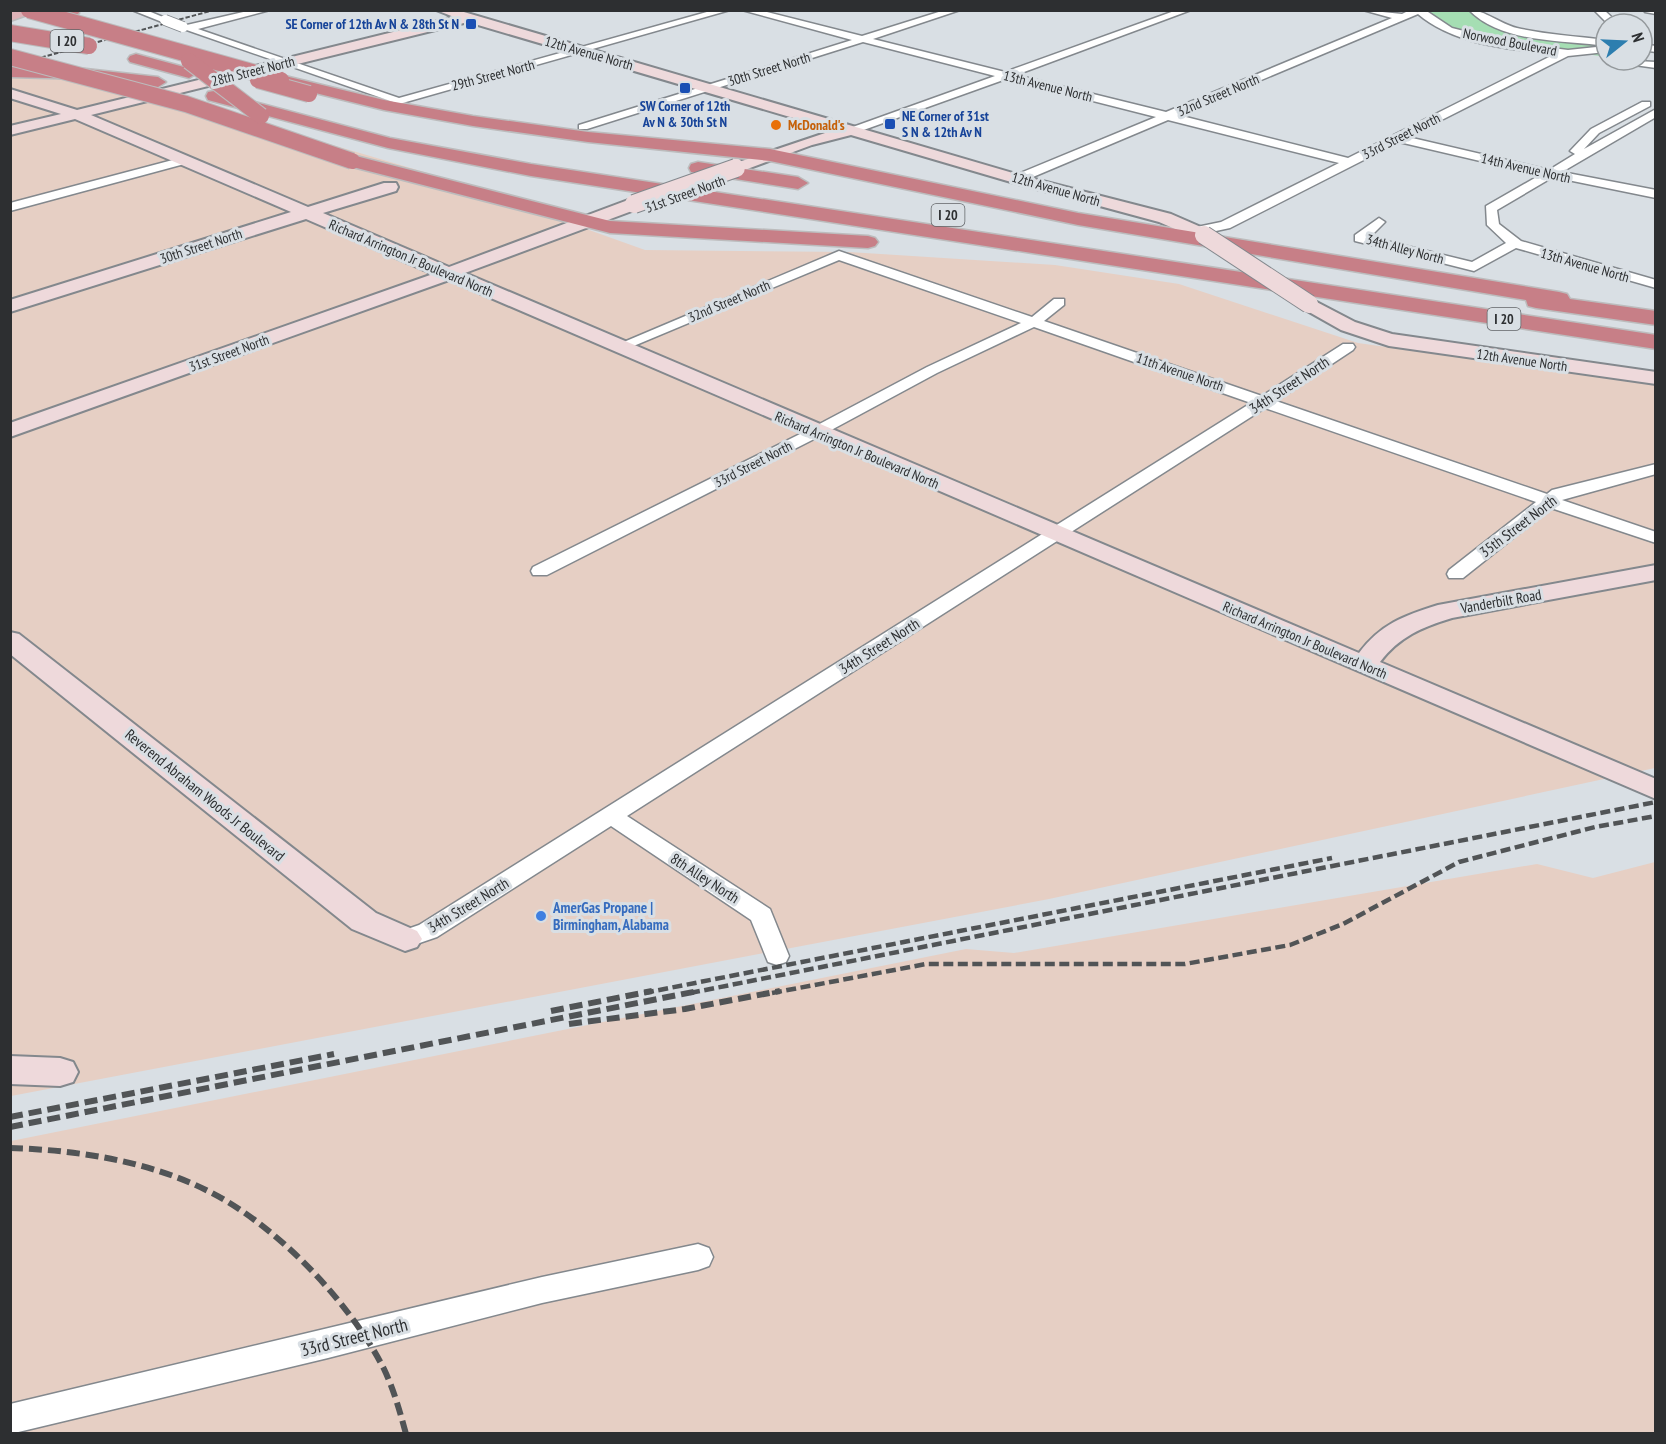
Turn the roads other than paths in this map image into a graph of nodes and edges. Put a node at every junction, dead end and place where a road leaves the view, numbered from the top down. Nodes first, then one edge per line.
1 (29, 10) edge
2 (34, 10) edge
3 (67, 10) edge
4 (266, 10) edge
5 (442, 10) edge
6 (495, 10) edge
7 (726, 10) edge
8 (746, 10) edge
9 (956, 10) edge
10 (1187, 10) edge
11 (1367, 10) edge
12 (1419, 10) edge
13 (1464, 10) edge
14 (1648, 10) edge
15 (1473, 11) edge
16 (1656, 11) edge
17 (123, 13) edge
18 (1401, 17) junction
19 (467, 18) junction
20 (11, 20) edge
21 (1438, 24) junction
22 (186, 27) junction
23 (862, 40) junction
24 (1594, 41) edge
25 (10, 45) edge
26 (1594, 50) edge
27 (581, 51) junction
28 (1566, 53) junction
29 (122, 55) dead end
30 (1594, 56) edge
31 (10, 57) edge
32 (97, 63) junction
33 (287, 63) junction
34 (171, 68) junction
35 (10, 72) edge
36 (1005, 76) junction
37 (10, 81) edge
38 (708, 88) junction
39 (10, 93) edge
40 (1656, 100) edge
41 (68, 112) junction
42 (1654, 114) edge
43 (1166, 116) junction
44 (583, 127) dead end
45 (854, 130) junction
46 (10, 131) edge
47 (1398, 138) junction
48 (813, 144) junction
49 (749, 152) junction
50 (777, 157) junction
51 (1572, 160) junction
52 (184, 161) junction
53 (1349, 162) junction
54 (828, 166) junction
55 (1548, 173) junction
56 (1017, 179) junction
57 (815, 185) dead end
58 (390, 187) dead end
59 (838, 188) dead end
60 (1656, 194) edge
61 (10, 207) edge
62 (306, 213) junction
63 (557, 222) junction
64 (596, 222) junction
65 (1379, 222) dead end
66 (1201, 233) junction
67 (1516, 244) junction
68 (971, 252) junction
69 (839, 255) joint
70 (1343, 262) junction
71 (447, 275) junction
72 (1656, 284) edge
73 (1059, 302) dead end
74 (10, 306) edge
75 (1656, 317) edge
76 (1034, 322) junction
77 (1656, 342) edge
78 (619, 347) junction
79 (1348, 347) dead end
80 (1656, 378) edge
81 (1264, 400) junction
82 (10, 430) edge
83 (816, 432) junction
84 (1656, 469) edge
85 (1547, 501) junction
86 (1056, 534) junction
87 (1656, 538) edge
88 (540, 571) dead end
89 (1656, 572) edge
90 (1456, 574) dead end
91 (10, 640) edge
92 (1363, 665) junction
93 (1656, 790) edge
94 (612, 817) junction
95 (405, 939) joint
96 (777, 956) dead end
97 (10, 1070) edge
98 (60, 1072) dead end
99 (698, 1257) dead end
100 (10, 1419) edge

1 - 20 main road
1 - 49 highway, bridge
2 - 20 main road
3 - 34 highway, bridge
4 - 22 street
5 - 19 street, 12th Avenue North
6 - 19 street, 28th Street North
7 - 27 street, 29th Street North
8 - 23 street, 13th Avenue North
9 - 23 street, 30th Street North
10 - 36 street, 31st Street North
11 - 18 street
12 - 18 street, 32nd Street North
12 - 21 street, Norwood Boulevard
13 - 15 street
14 - 16 street
15 - 24 street, Norwood Boulevard
17 - 22 street, bridge
17 - 57 highway, bridge
17 - 68 highway, bridge
18 - 21 street
18 - 43 street, 32nd Street North
19 - 27 street, 12th Avenue North
19 - 33 street, 28th Street North
20 - 32 highway, I 20, bridge
21 - 28 street, Norwood Boulevard
22 - 33 street
23 - 36 street, 13th Avenue North
23 - 38 street, 30th Street North
25 - 32 highway, I 20
26 - 28 street, 33rd Street North
27 - 33 street, 29th Street North
27 - 38 street, 12th Avenue North
28 - 30 street, Norwood Boulevard
28 - 47 street, 33rd Street North
29 - 34 highway, I 20
31 - 63 highway, bridge
32 - 35 highway, bridge
32 - 77 highway, I 20
33 - 41 street, 28th Street North
34 - 75 highway, I 20, bridge
36 - 43 street, 13th Avenue North
36 - 45 street, 31st Street North
37 - 41 street, Richard Arrington Jr Boulevard North
38 - 44 street, 30th Street North
38 - 45 street, 12th Avenue North
39 - 41 street, Richard Arrington Jr Boulevard North
40 - 51 street
41 - 46 street, 28th Street North
41 - 52 street, Richard Arrington Jr Boulevard North
42 - 51 street
43 - 53 street, 13th Avenue North
43 - 56 street, 32nd Street North
45 - 48 street, 31st Street North
45 - 56 street, 12th Avenue North
47 - 53 street, 33rd Street North
47 - 55 street, 14th Avenue North
48 - 49 highway
48 - 50 street, 31st Street North
48 - 54 highway
49 - 50 highway
50 - 54 highway
50 - 64 street, 31st Street North
51 - 55 street
52 - 61 street
52 - 62 street, Richard Arrington Jr Boulevard North
53 - 66 street, 33rd Street North
54 - 70 highway
55 - 60 street, 14th Avenue North
55 - 67 street
56 - 66 street, 12th Avenue North
58 - 62 street, 30th Street North
59 - 70 highway
62 - 71 street, Richard Arrington Jr Boulevard North
62 - 74 street, 30th Street North
63 - 64 highway
63 - 71 street, 31st Street North
64 - 68 highway
64 - 71 street, 31st Street North
65 - 67 street, 34th Alley North
66 - 80 street, 12th Avenue North, bridge
67 - 72 street, 13th Avenue North
68 - 77 highway
69 - 76 street, 11th Avenue North
69 - 78 street, 32nd Street North
70 - 75 highway
71 - 78 street, Richard Arrington Jr Boulevard North
71 - 82 street, 31st Street North
73 - 76 street, 33rd Street North
76 - 81 street, 11th Avenue North
76 - 83 street, 33rd Street North
78 - 83 street, Richard Arrington Jr Boulevard North
79 - 81 street, 34th Street North
81 - 85 street, 11th Avenue North
81 - 86 street, 34th Street North
83 - 86 street, Richard Arrington Jr Boulevard North
83 - 88 street, 33rd Street North
84 - 85 street, 35th Street North
85 - 87 street, 11th Avenue North
85 - 90 street, 35th Street North
86 - 92 street, Richard Arrington Jr Boulevard North
86 - 94 street, 34th Street North
89 - 92 street, Vanderbilt Road
91 - 95 street, Reverend Abraham Woods Jr Boulevard
92 - 93 street, Richard Arrington Jr Boulevard North
94 - 95 street, 34th Street North
94 - 96 street, 8th Alley North
97 - 98 street
99 - 100 street, 33rd Street North

